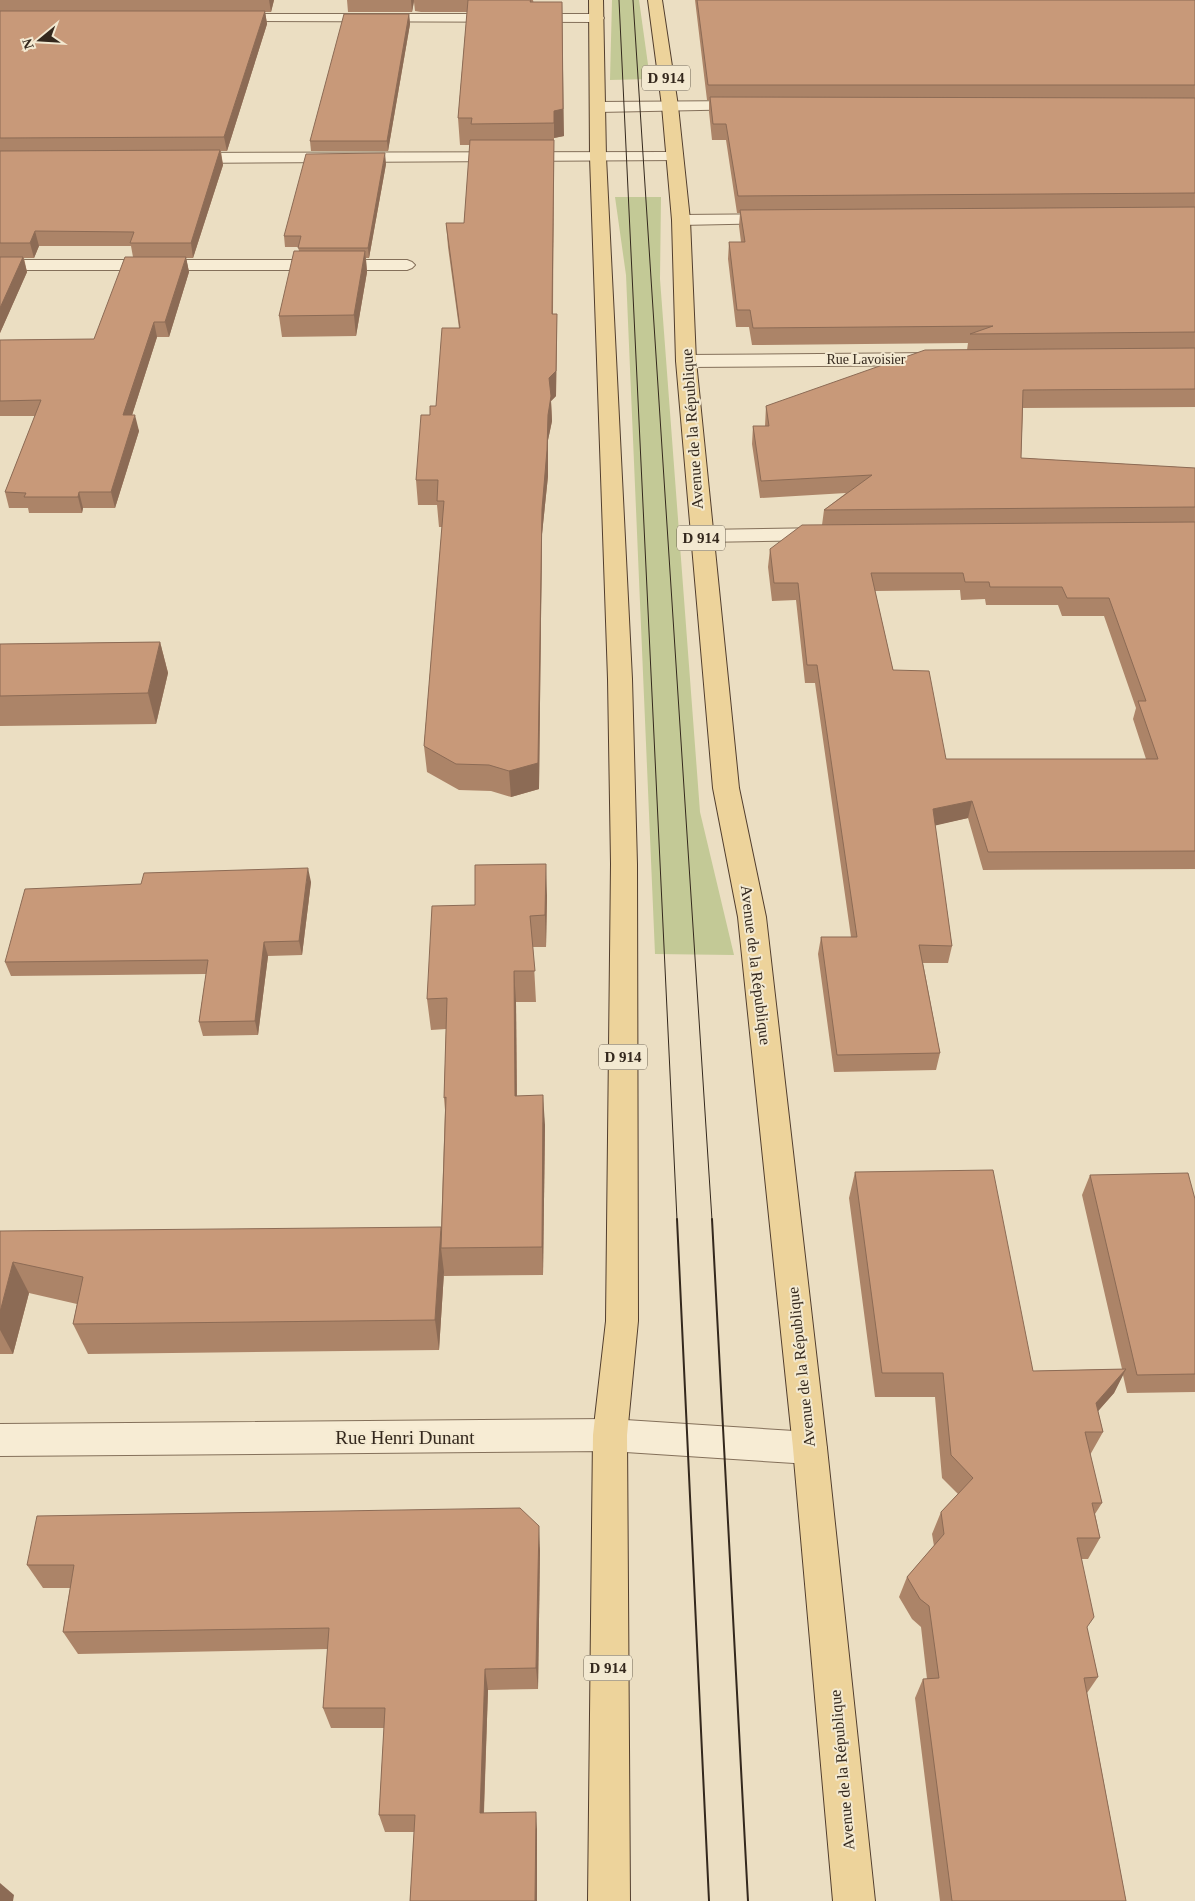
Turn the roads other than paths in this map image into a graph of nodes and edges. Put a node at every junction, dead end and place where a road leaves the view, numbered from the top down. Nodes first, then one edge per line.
1 (655, 0) edge
2 (597, 9) edge
3 (216, 18) edge
4 (670, 106) junction
5 (762, 106) edge
6 (598, 107) junction
7 (598, 157) junction
8 (675, 157) junction
9 (167, 158) edge
10 (788, 219) edge
11 (681, 220) junction
12 (0, 264) edge
13 (407, 265) dead end
14 (956, 359) edge
15 (686, 361) junction
16 (849, 534) edge
17 (701, 536) junction
18 (610, 1435) junction
19 (0, 1440) edge
20 (810, 1448) junction
21 (609, 1901) edge
22 (854, 1901) edge

1 - 4 main road, Avenue de la République / D 914
2 - 3 street
2 - 6 main road, D 914
4 - 5 street
4 - 6 street
4 - 8 main road, Avenue de la République / D 914
6 - 7 main road, D 914
7 - 8 street
7 - 9 street
7 - 18 main road, D 914
8 - 11 main road, Avenue de la République / D 914
10 - 11 street
11 - 15 main road, Avenue de la République / D 914
12 - 13 lane
14 - 15 street, Rue Lavoisier
15 - 17 main road, Avenue de la République / D 914
16 - 17 street
17 - 20 main road, Avenue de la République / D 914
18 - 19 street, Rue Henri Dunant
18 - 20 street, Rue Henri Dunant
18 - 21 main road, D 914
20 - 22 main road, Avenue de la République / D 914

